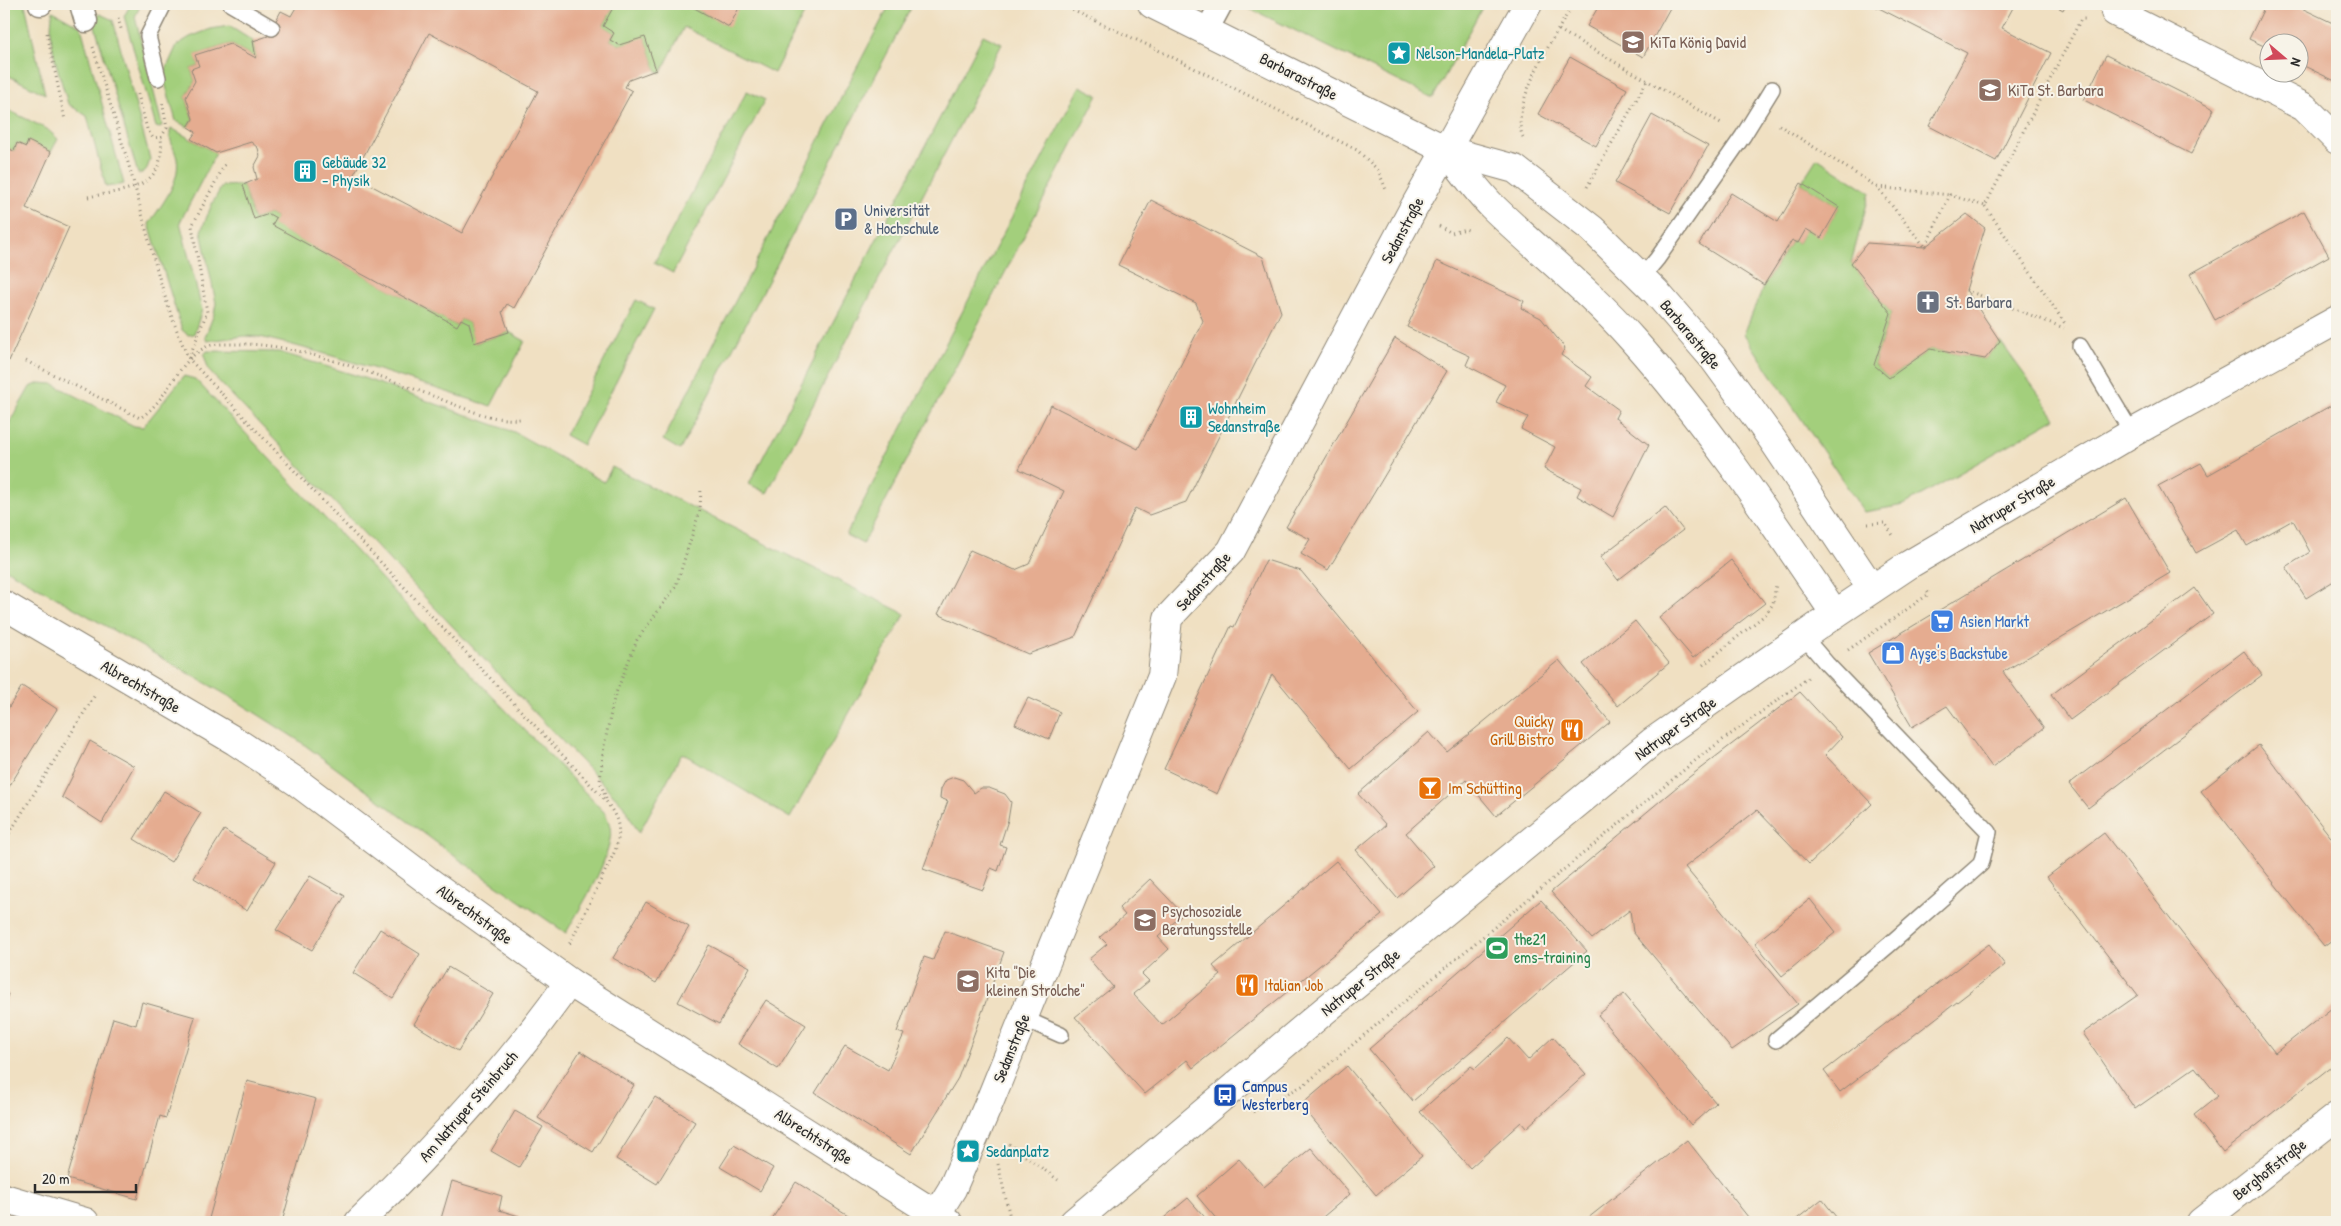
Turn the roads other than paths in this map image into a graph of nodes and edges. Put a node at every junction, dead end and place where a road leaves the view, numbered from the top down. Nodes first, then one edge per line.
1 (164, 4) edge
2 (231, 4) edge
3 (1152, 4) edge
4 (1221, 4) edge
5 (1528, 4) edge
6 (2117, 8) edge
7 (272, 28) dead end
8 (1207, 30) junction
9 (158, 78) dead end
10 (1772, 90) dead end
11 (2337, 140) edge
12 (1446, 150) junction
13 (1642, 277) junction
14 (2337, 320) edge
15 (2080, 346) dead end
16 (2132, 433) junction
17 (1872, 589) junction
18 (4, 606) edge
19 (1834, 614) junction
20 (1803, 636) junction
21 (562, 977) junction
22 (1023, 1018) junction
23 (1061, 1035) dead end
24 (1776, 1040) dead end
25 (2337, 1116) edge
26 (4, 1198) edge
27 (942, 1218) edge
28 (85, 1222) edge
29 (359, 1222) edge
30 (1074, 1222) edge
31 (2201, 1222) edge

1 - 9 lane
2 - 7 lane
3 - 8 street, Barbarastraße
4 - 8 street
5 - 12 street, Sedanstraße
6 - 11 street
8 - 12 street, Barbarastraße
10 - 13 lane
12 - 13 street, Barbarastraße
12 - 19 street, Barbarastraße
12 - 22 street, Sedanstraße
13 - 17 street, Barbarastraße
14 - 16 street, Natruper Straße
15 - 16 lane
16 - 17 street, Natruper Straße
17 - 19 street, Natruper Straße
18 - 21 street, Albrechtstraße
19 - 20 street, Natruper Straße
20 - 24 lane
20 - 30 street, Natruper Straße
21 - 27 street, Albrechtstraße
21 - 29 street, Am Natruper Steinbruch
22 - 23 lane
22 - 27 street, Sedanstraße
25 - 31 street, Berghoffstraße
26 - 28 street

